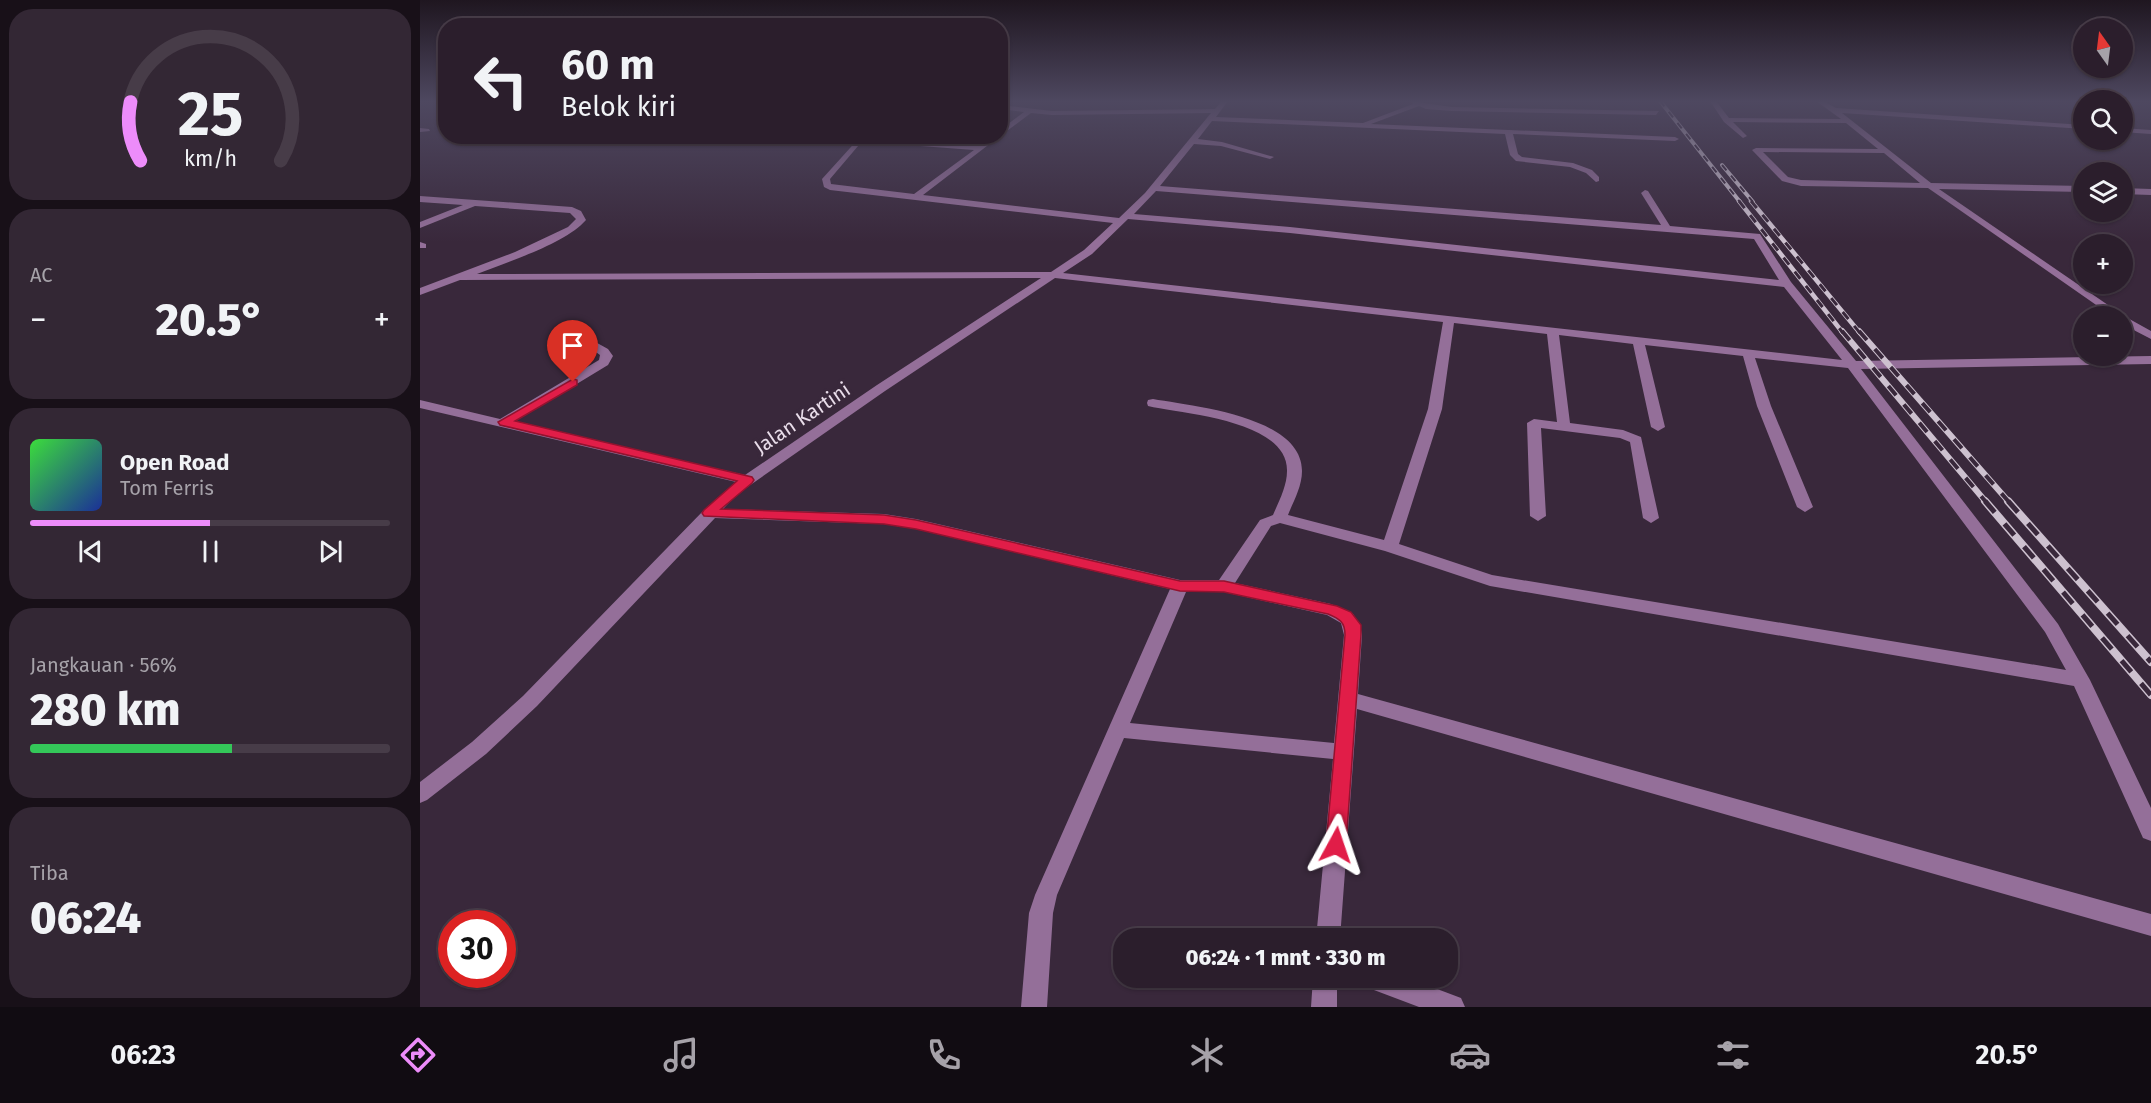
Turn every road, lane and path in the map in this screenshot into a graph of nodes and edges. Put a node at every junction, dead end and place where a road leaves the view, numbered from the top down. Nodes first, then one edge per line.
1 (852, 148) edge
2 (982, 148) edge
3 (1186, 148) edge
4 (1233, 148) edge
5 (1512, 148) edge
6 (1882, 148) edge
7 (1887, 152) junction
8 (1270, 157) dead end
9 (1596, 179) dead end
10 (1927, 184) junction
11 (1154, 188) junction
12 (2073, 189) edge
13 (2133, 191) edge
14 (2151, 192) edge
15 (1645, 193) dead end
16 (2133, 193) edge
17 (914, 198) junction
18 (420, 200) edge
19 (2151, 200) edge
20 (477, 203) junction
21 (1125, 219) junction
22 (420, 225) edge
23 (1668, 230) junction
24 (1056, 275) junction
25 (460, 277) junction
26 (1788, 284) junction
27 (420, 292) edge
28 (2104, 306) edge
29 (1449, 320) junction
30 (2133, 325) edge
31 (1553, 332) junction
32 (2151, 336) edge
33 (581, 338) dead end
34 (1638, 342) junction
35 (1748, 354) junction
36 (2151, 360) edge
37 (1852, 365) junction
38 (1153, 403) dead end
39 (420, 404) edge
40 (504, 422) junction
41 (1564, 426) junction
42 (1658, 427) dead end
43 (747, 480) junction
44 (1805, 507) dead end
45 (709, 513) junction
46 (1538, 516) dead end
47 (1279, 518) junction
48 (1651, 518) dead end
49 (1390, 547) junction
50 (1180, 586) junction
51 (1224, 586) junction
52 (2080, 680) junction
53 (1349, 699) junction
54 (1118, 730) junction
55 (1345, 752) junction
56 (420, 794) edge
57 (2151, 831) edge
58 (2151, 925) edge
59 (1329, 928) edge
60 (1325, 988) edge
61 (1402, 988) edge
62 (1034, 1007) edge
63 (1324, 1007) edge
64 (1452, 1007) edge

1 - 17 street
2 - 17 street
3 - 11 street, Jalan Kartini
4 - 8 street
5 - 9 street
6 - 7 street
7 - 10 street
7 - 10 street
10 - 12 street
10 - 28 street
11 - 21 street, Jalan Kartini
11 - 23 street
13 - 14 street
15 - 23 street
16 - 19 street
17 - 21 street
18 - 20 street
20 - 22 street
20 - 25 street
21 - 24 street, Jalan Kartini
21 - 26 street
23 - 26 street
24 - 25 street
24 - 29 street
24 - 43 street, Jalan Kartini
25 - 27 street
26 - 37 street
29 - 31 street
29 - 49 street
30 - 32 street
31 - 34 street
31 - 41 street
33 - 40 street
34 - 35 street
34 - 42 street
35 - 37 street
35 - 44 street
36 - 37 street
37 - 52 street
38 - 47 street
39 - 40 street
40 - 43 street
41 - 46 street
41 - 48 street
43 - 45 street, Jalan Kartini
45 - 50 street
45 - 56 street, Jalan Kartini
47 - 49 street
47 - 51 street
49 - 52 street
50 - 51 street
50 - 54 street
51 - 53 street
52 - 57 street
53 - 55 street
53 - 58 street
54 - 55 street
54 - 62 street
55 - 59 street
60 - 63 street
61 - 64 street

